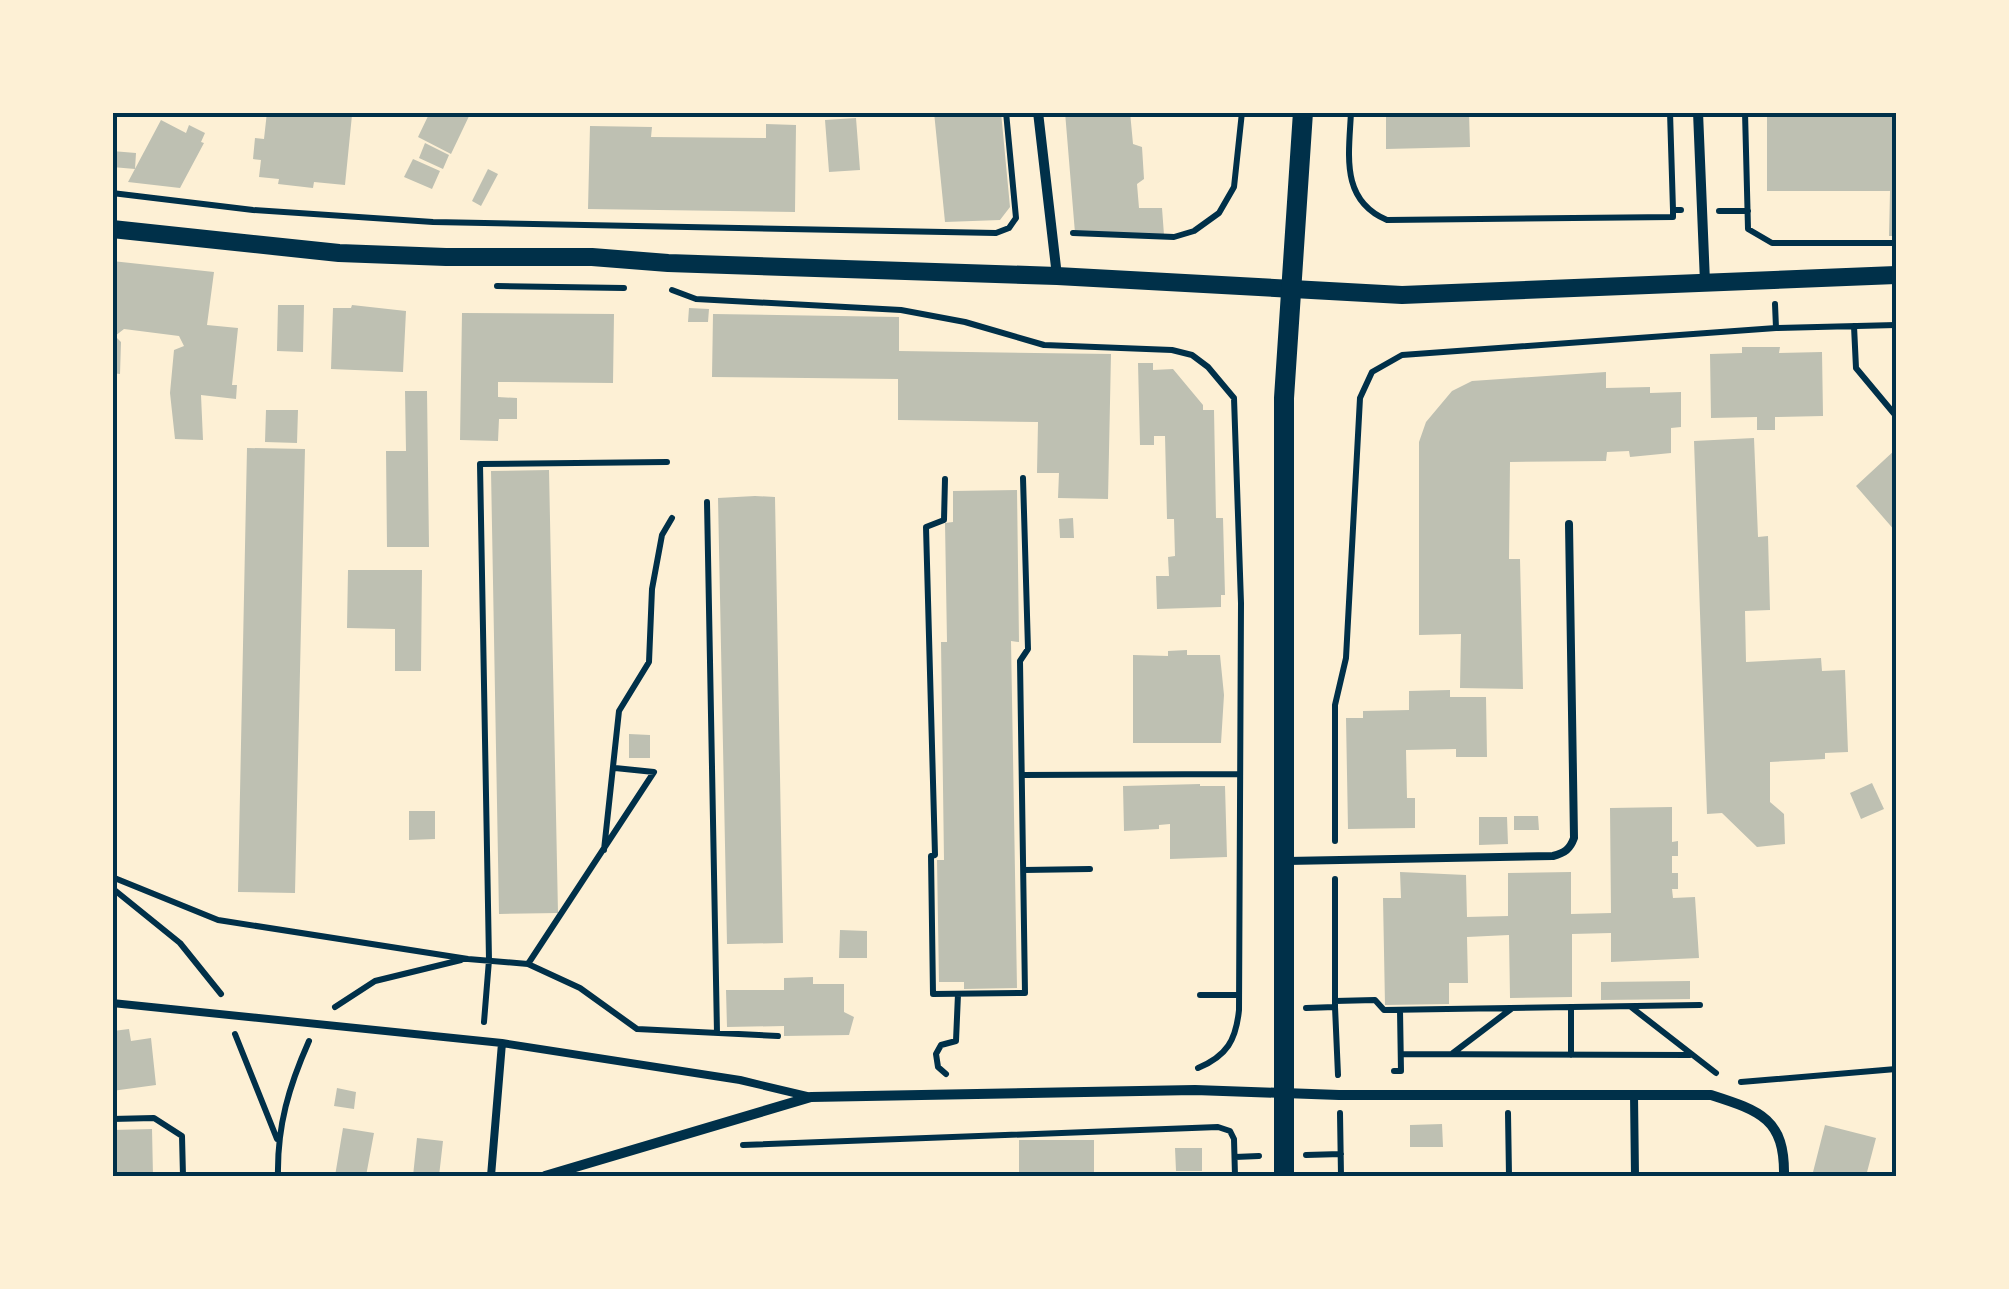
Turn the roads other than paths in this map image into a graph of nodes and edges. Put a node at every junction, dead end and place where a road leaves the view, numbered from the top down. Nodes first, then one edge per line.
1 (1038, 112) edge
2 (1303, 112) edge
3 (1698, 112) edge
4 (112, 229) edge
5 (1896, 274) edge
6 (1057, 276) junction
7 (1705, 282) junction
8 (1292, 289) junction
9 (1569, 524) dead end
10 (1282, 861) junction
11 (112, 1004) edge
12 (502, 1043) junction
13 (1283, 1092) junction
14 (1634, 1095) junction
15 (811, 1097) junction
16 (491, 1176) edge
17 (545, 1176) edge
18 (1284, 1176) edge
19 (1634, 1176) edge
20 (1784, 1176) edge

1 - 6 street
2 - 8 main road
3 - 7 street
4 - 6 street
5 - 7 street
6 - 8 street
7 - 8 street
8 - 10 main road
9 - 10 lane
10 - 13 main road
11 - 12 lane
12 - 15 lane
12 - 16 lane
13 - 14 street
13 - 15 street
13 - 18 main road
14 - 19 lane
14 - 20 street
15 - 17 street

